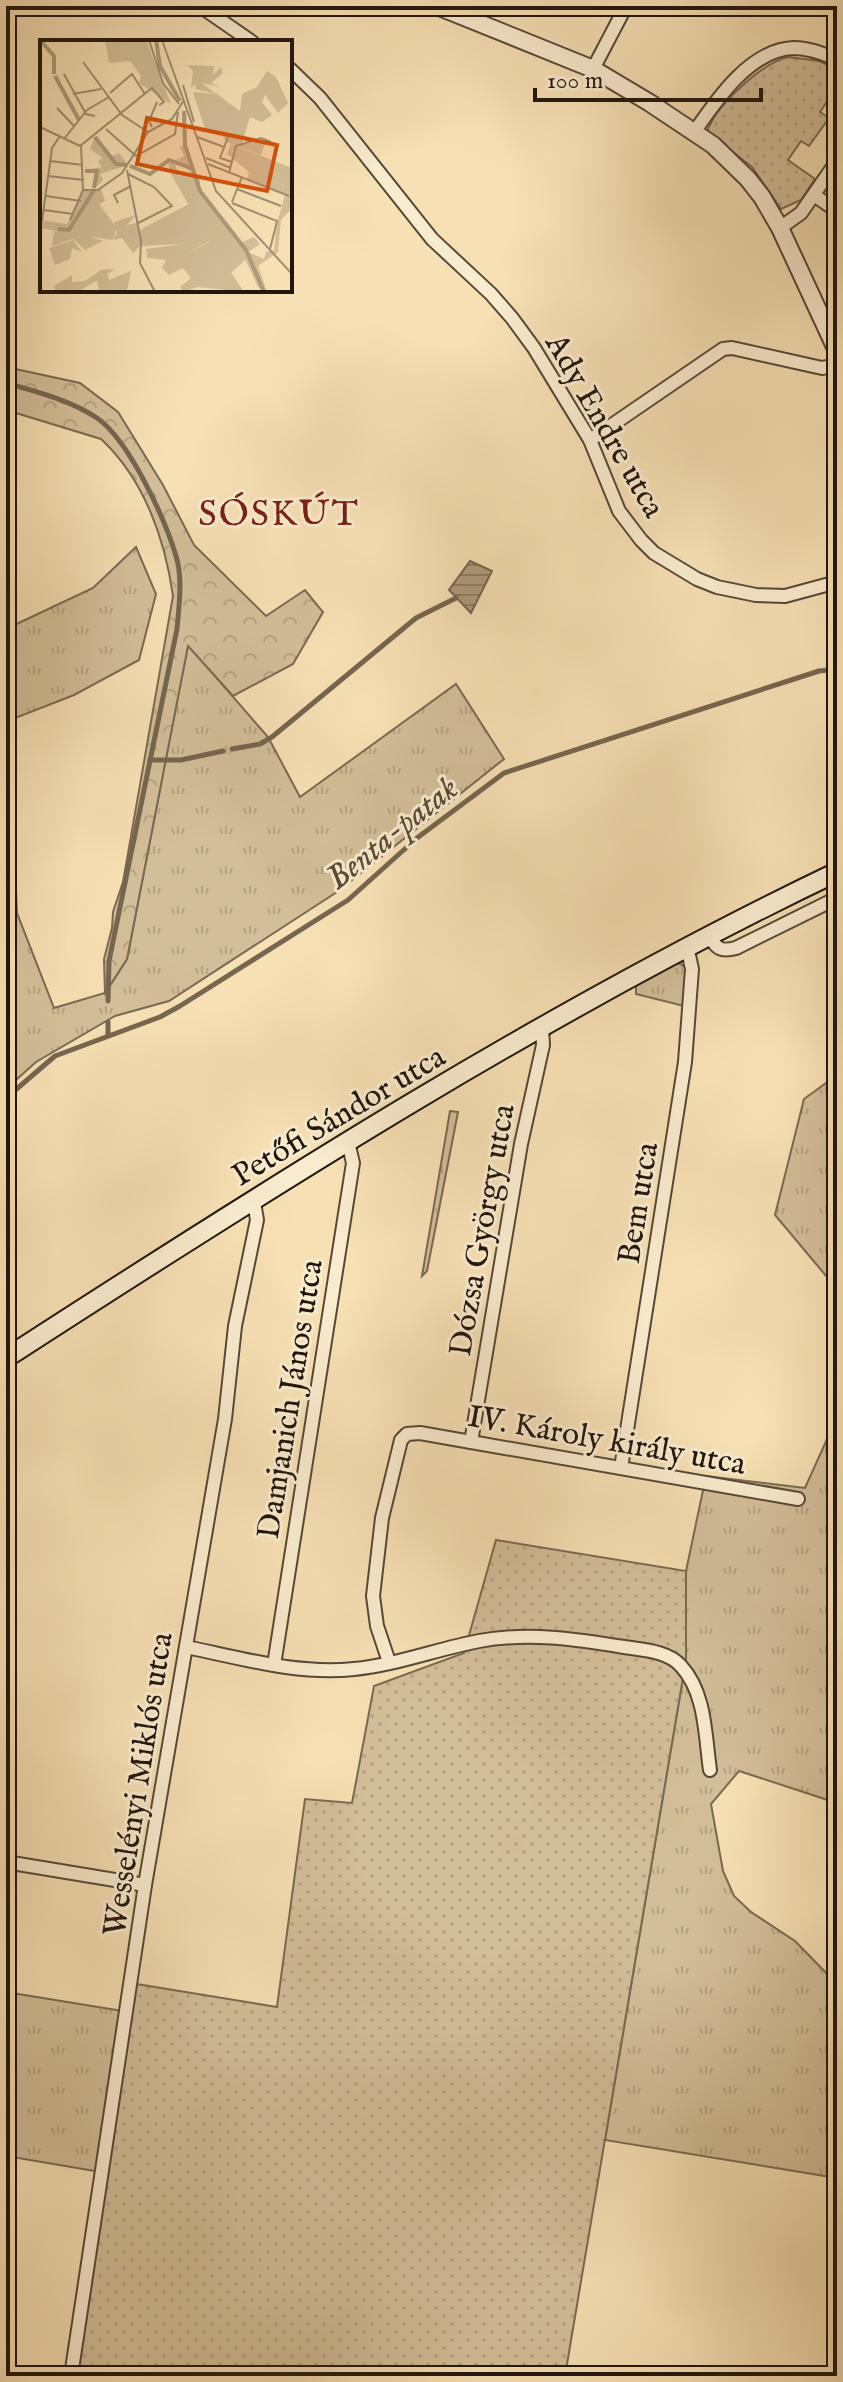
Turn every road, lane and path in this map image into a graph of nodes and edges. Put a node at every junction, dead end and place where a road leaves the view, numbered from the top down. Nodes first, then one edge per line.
1 (200, 6) edge
2 (437, 6) edge
3 (626, 6) edge
4 (249, 40) edge
5 (837, 59) edge
6 (593, 69) junction
7 (292, 71) edge
8 (695, 131) junction
9 (837, 161) edge
10 (814, 195) junction
11 (837, 211) edge
12 (780, 228) junction
13 (837, 351) edge
14 (837, 365) edge
15 (590, 440) junction
16 (837, 582) edge
17 (837, 872) edge
18 (837, 898) edge
19 (709, 936) junction
20 (687, 946) junction
21 (542, 1028) junction
22 (348, 1142) junction
23 (254, 1202) junction
24 (6, 1358) edge
25 (471, 1442) junction
26 (621, 1468) junction
27 (798, 1499) dead end
28 (186, 1647) junction
29 (389, 1662) junction
30 (274, 1665) junction
31 (710, 1770) dead end
32 (6, 1862) edge
33 (145, 1885) junction
34 (71, 2376) edge

1 - 4 street
2 - 6 street
3 - 6 street
5 - 8 street
6 - 8 street
7 - 15 street, Ady Endre utca
8 - 12 street
9 - 10 street
10 - 11 street
10 - 12 street
12 - 13 street
14 - 15 street
15 - 16 street, Ady Endre utca
17 - 19 main road, Petőfi Sándor utca
18 - 19 street
19 - 20 main road, Petőfi Sándor utca
20 - 21 main road, Petőfi Sándor utca
20 - 26 street, Bem utca
21 - 22 main road, Petőfi Sándor utca
21 - 25 street, Dózsa György utca
22 - 23 main road, Petőfi Sándor utca
22 - 30 street, Damjanich János utca
23 - 24 main road, Petőfi Sándor utca
23 - 28 street, Wesselényi Miklós utca
25 - 26 street, IV. Károly király utca
25 - 29 street, IV. Károly király utca
26 - 27 street, IV. Károly király utca
28 - 30 street
28 - 33 street, Wesselényi Miklós utca
29 - 30 street
29 - 31 street
32 - 33 street
33 - 34 street, Wesselényi Miklós utca

